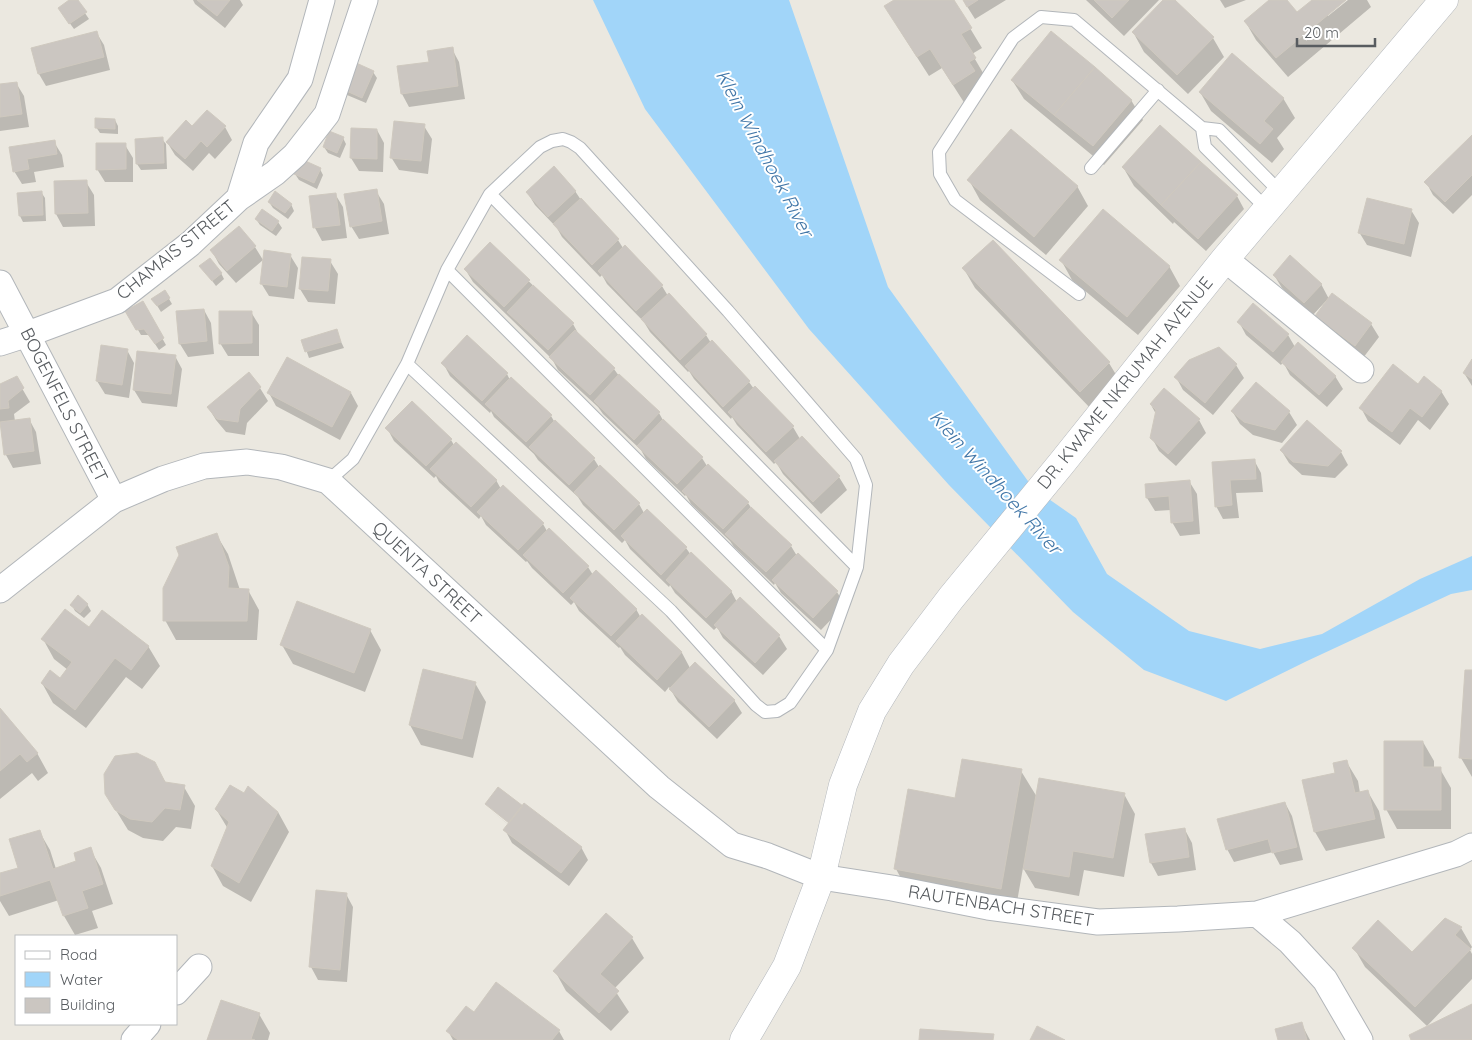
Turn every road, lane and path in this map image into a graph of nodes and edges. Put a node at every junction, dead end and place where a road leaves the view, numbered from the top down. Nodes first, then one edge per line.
1 (322, 0) edge
2 (365, 0) edge
3 (1444, 0) edge
4 (1158, 90) junction
5 (1202, 128) junction
6 (1092, 168) dead end
7 (490, 194) junction
8 (239, 198) junction
9 (1274, 201) junction
10 (1225, 259) junction
11 (447, 270) junction
12 (0, 283) edge
13 (1079, 294) dead end
14 (28, 334) junction
15 (0, 343) edge
16 (407, 364) junction
17 (1361, 370) dead end
18 (328, 481) junction
19 (114, 500) junction
20 (857, 567) junction
21 (0, 590) edge
22 (827, 650) junction
23 (1472, 846) edge
24 (821, 877) junction
25 (1257, 914) junction
26 (199, 967) dead end
27 (178, 990) edge
28 (147, 1025) edge
29 (134, 1040) edge
30 (744, 1040) edge
31 (1360, 1040) edge

1 - 8 street, CHAMAIS STREET
2 - 8 street, CHAMAIS STREET
3 - 9 street, DR. KWAME NKRUMAH AVENUE
4 - 5 lane
4 - 6 lane
4 - 13 lane
5 - 9 lane
5 - 9 lane
7 - 11 lane
7 - 20 lane
7 - 20 lane
8 - 14 street, CHAMAIS STREET
9 - 10 street, DR. KWAME NKRUMAH AVENUE
10 - 17 street
10 - 24 street, DR. KWAME NKRUMAH AVENUE
11 - 16 lane
11 - 22 lane
12 - 14 street, BOGENFELS STREET
14 - 15 street, CHAMAIS STREET
14 - 19 street, BOGENFELS STREET
16 - 18 lane
16 - 22 lane
18 - 19 street, QUENTA STREET
18 - 24 street, QUENTA STREET
19 - 21 street, QUENTA STREET
20 - 22 lane
23 - 25 street, RAUTENBACH STREET
24 - 25 street, RAUTENBACH STREET
24 - 30 street, DR. KWAME NKRUMAH AVENUE
25 - 31 street
26 - 27 street
28 - 29 street

